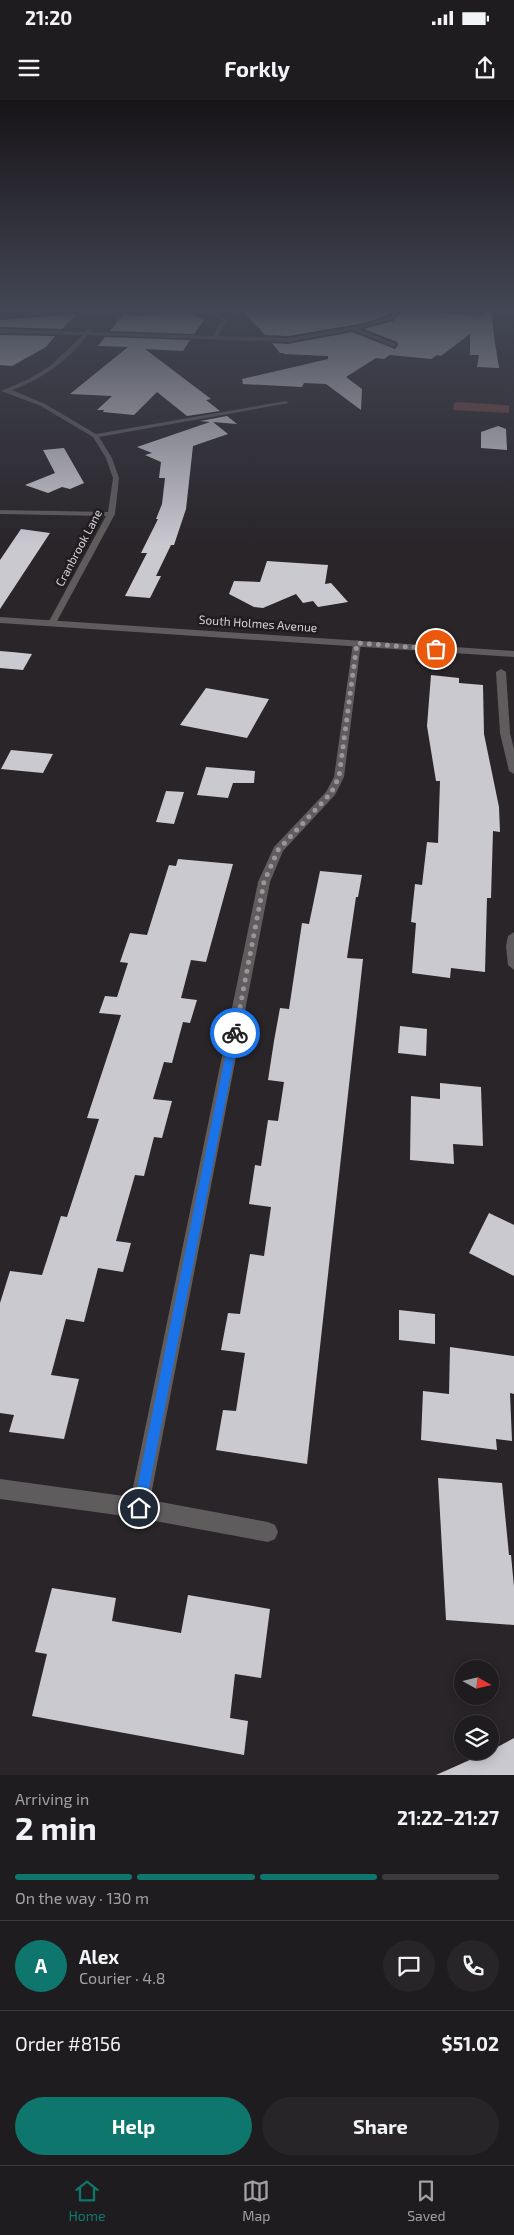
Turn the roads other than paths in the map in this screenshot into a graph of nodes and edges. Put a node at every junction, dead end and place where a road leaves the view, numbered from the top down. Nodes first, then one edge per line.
1 (3, 391) edge
2 (286, 403) dead end
3 (94, 436) junction
4 (0, 512) edge
5 (111, 514) junction
6 (0, 620) edge
7 (52, 623) junction
8 (357, 643) junction
9 (514, 654) edge
10 (502, 672) dead end
11 (509, 733) edge
12 (514, 771) edge
13 (514, 936) edge
14 (514, 965) edge
15 (0, 1490) edge
16 (139, 1508) junction
17 (268, 1532) dead end

1 - 3 street, Cranbrook Lane
2 - 3 street
3 - 5 street, Cranbrook Lane
4 - 5 street
5 - 7 street, Cranbrook Lane
6 - 7 street, South Holmes Avenue
7 - 8 street, South Holmes Avenue
8 - 9 street, South Holmes Avenue
8 - 16 street
10 - 11 street
11 - 12 street
13 - 14 street
15 - 16 street
16 - 17 street

